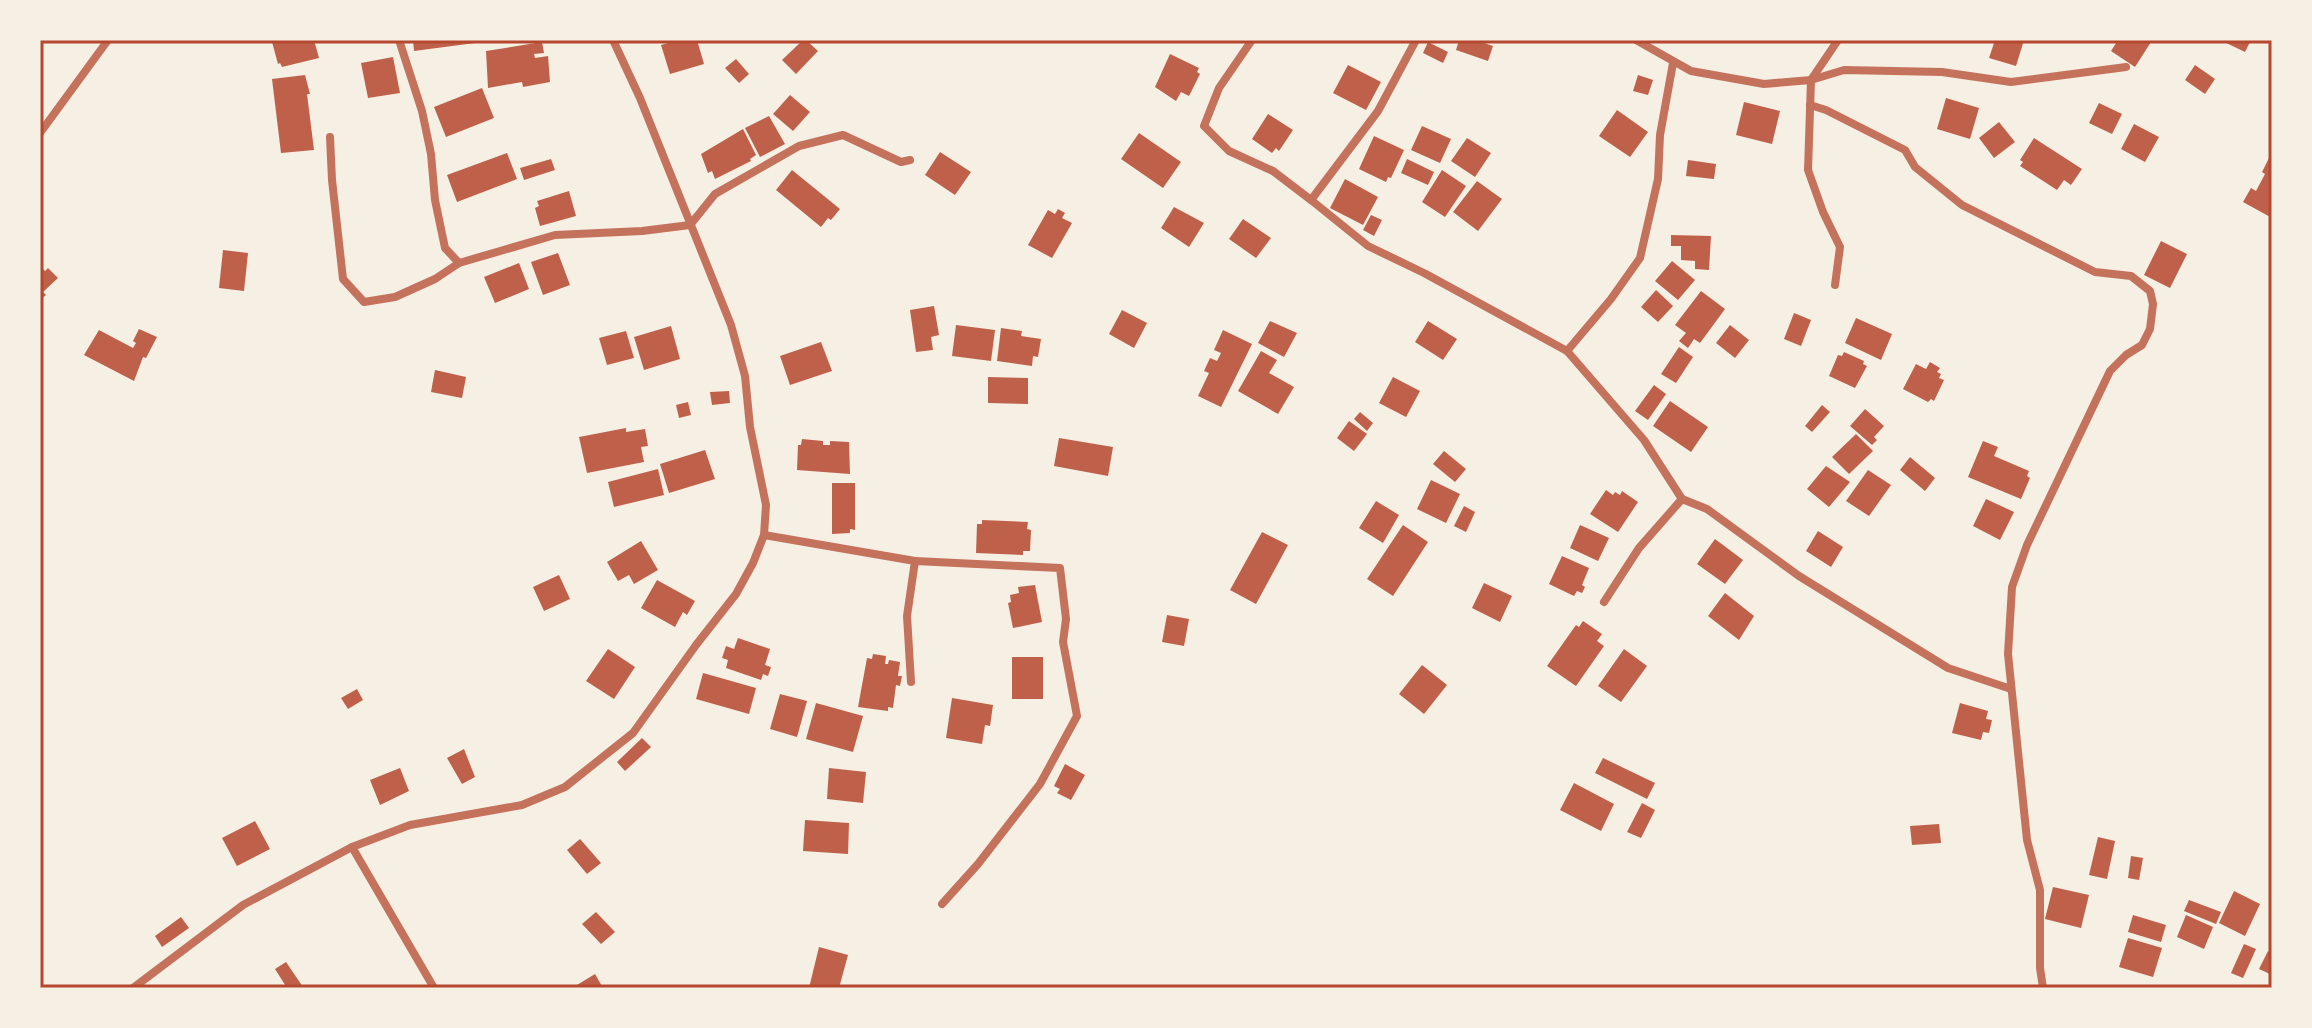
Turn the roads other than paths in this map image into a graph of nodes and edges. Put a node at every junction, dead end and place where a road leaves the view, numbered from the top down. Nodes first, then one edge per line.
1 (108, 40) edge
2 (399, 40) edge
3 (613, 40) edge
4 (1252, 40) edge
5 (1416, 40) edge
6 (1636, 40) edge
7 (1838, 40) edge
8 (1673, 63) junction
9 (2126, 67) dead end
10 (1811, 80) junction
11 (1810, 105) junction
12 (40, 133) edge
13 (330, 137) dead end
14 (910, 160) dead end
15 (1311, 200) junction
16 (690, 225) junction
17 (459, 263) junction
18 (1835, 285) dead end
19 (1567, 351) junction
20 (1682, 499) junction
21 (764, 535) junction
22 (915, 561) junction
23 (1604, 602) dead end
24 (911, 682) dead end
25 (2011, 689) junction
26 (352, 847) junction
27 (942, 904) dead end
28 (133, 988) edge
29 (434, 988) edge
30 (2043, 988) edge

1 - 12 street
2 - 17 street
3 - 16 street
4 - 15 street
5 - 15 street
6 - 8 street
7 - 10 street
8 - 10 street
8 - 19 street
9 - 10 street
10 - 11 street
11 - 18 street
11 - 25 street
13 - 17 street
14 - 16 street
15 - 19 street
16 - 17 street
16 - 21 street
19 - 20 street
20 - 23 street
20 - 25 street
21 - 22 street
21 - 26 street
22 - 24 street
22 - 27 street
25 - 30 street
26 - 28 street
26 - 29 street

